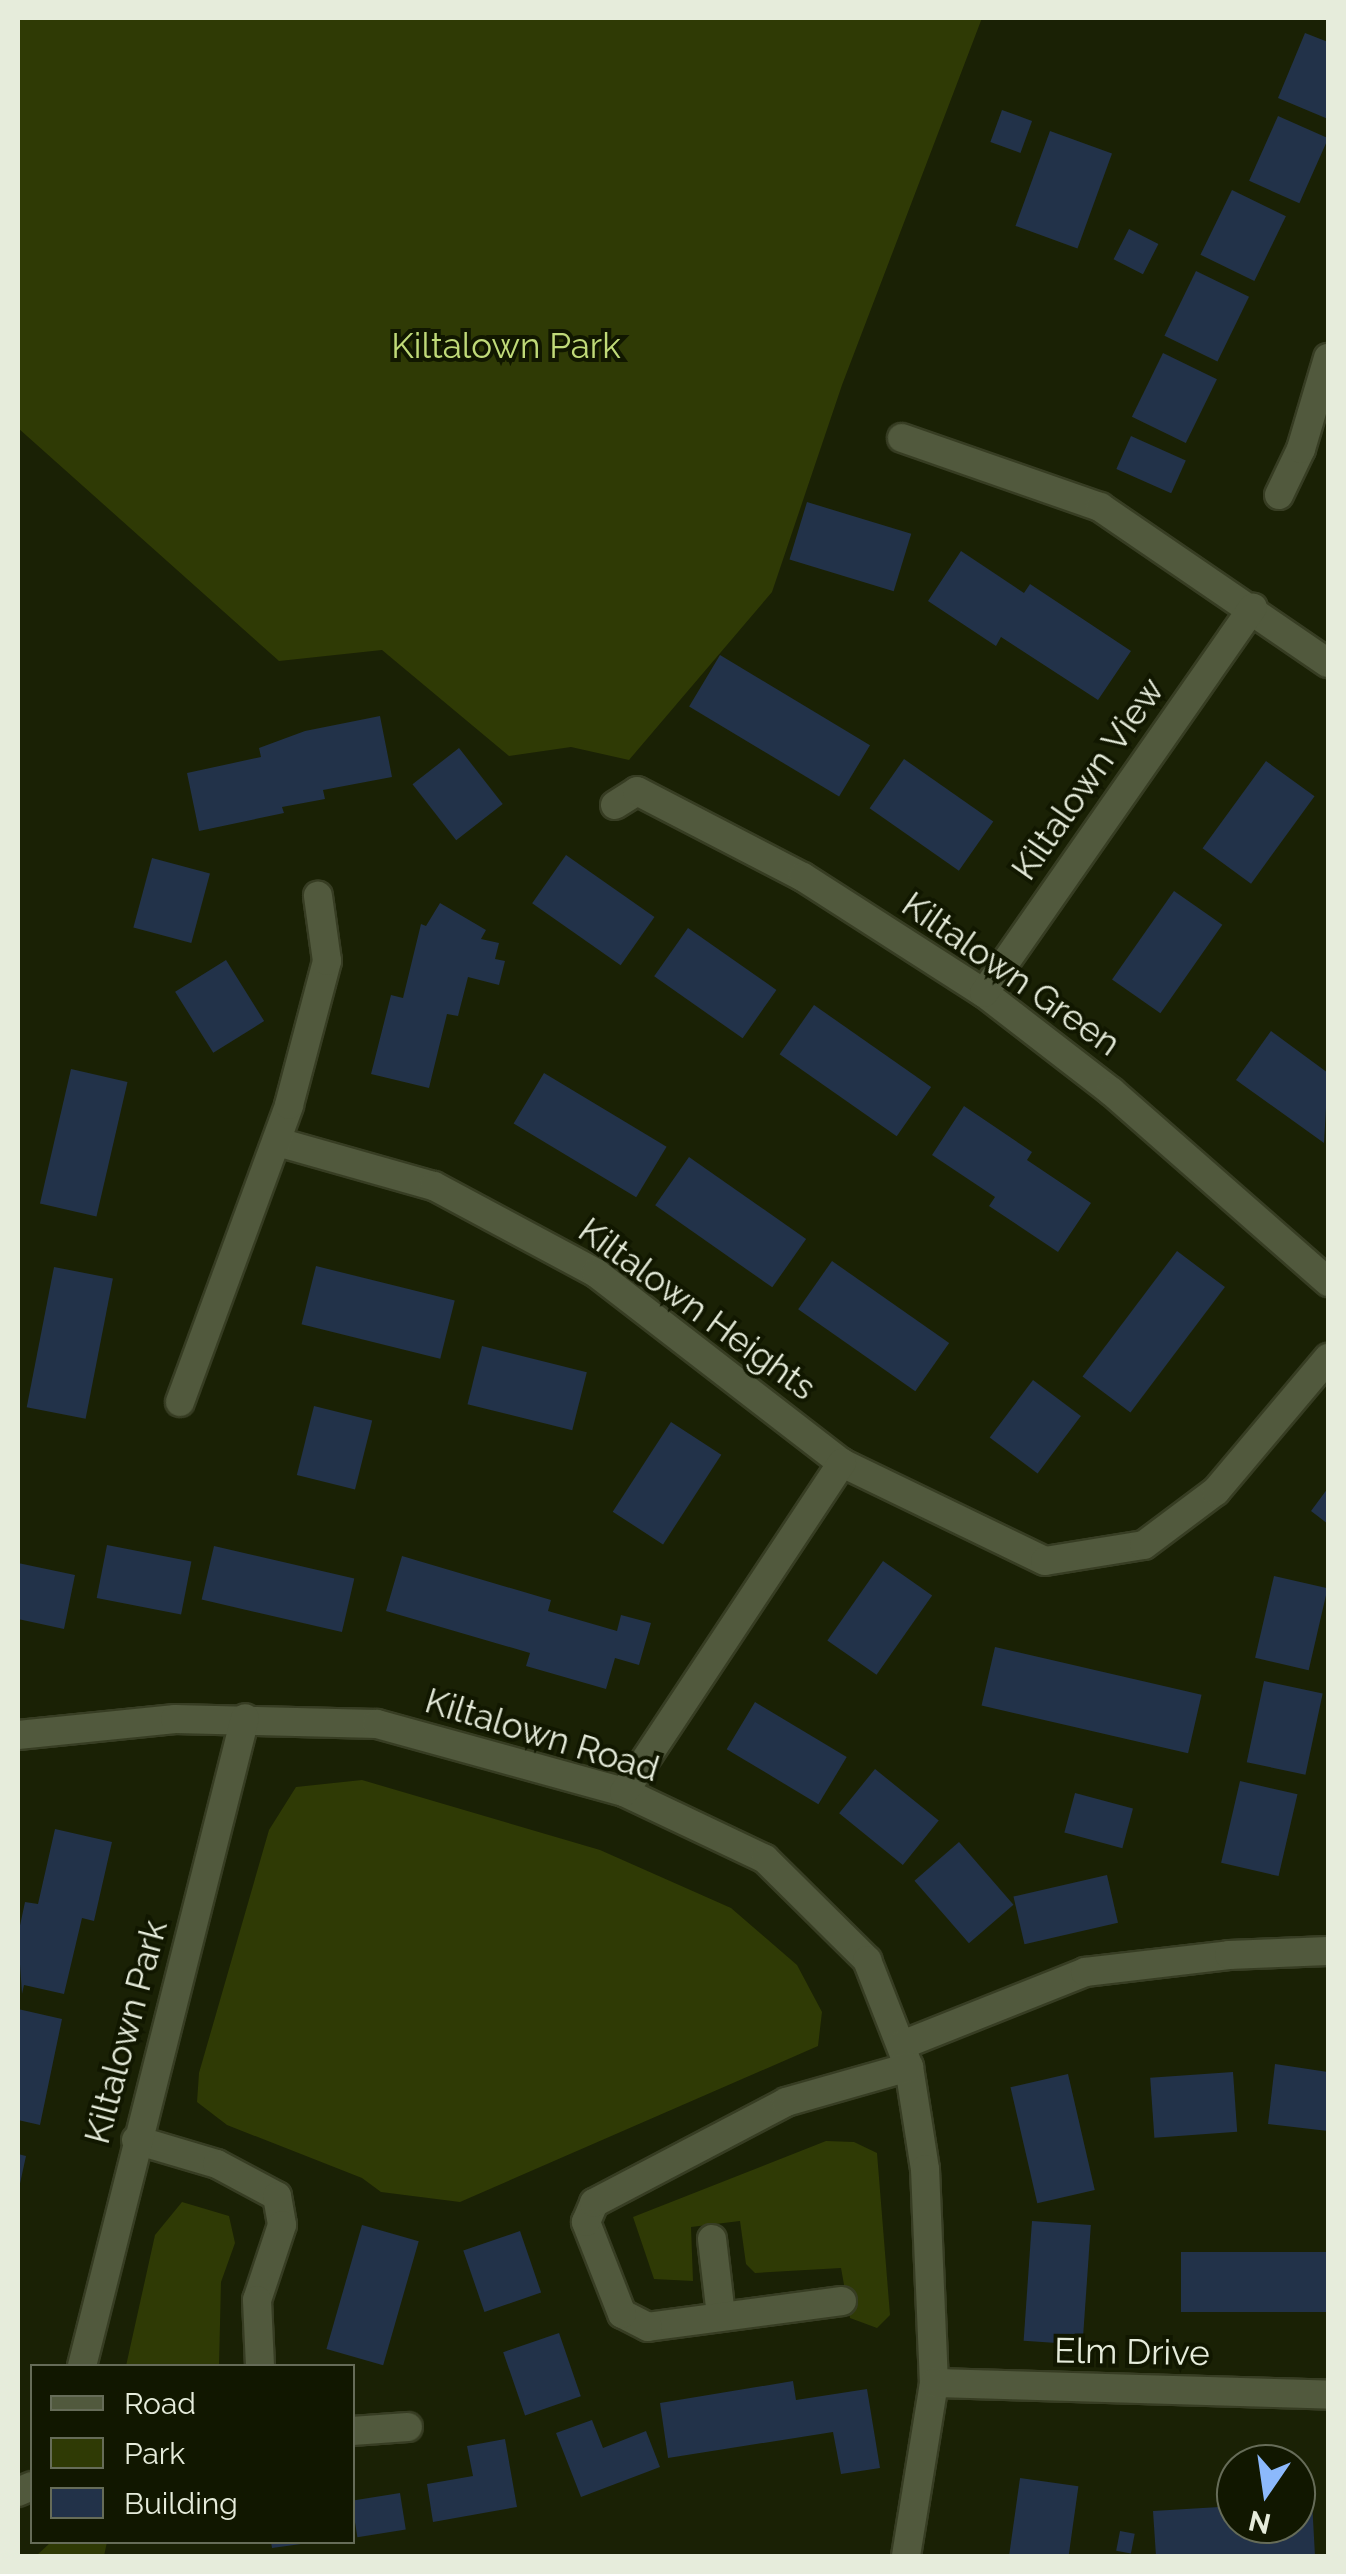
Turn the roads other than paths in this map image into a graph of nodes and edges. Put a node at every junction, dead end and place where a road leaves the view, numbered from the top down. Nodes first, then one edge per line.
1 (1328, 358) edge
2 (902, 438) dead end
3 (1279, 495) dead end
4 (1254, 608) junction
5 (1328, 664) edge
6 (616, 806) dead end
7 (318, 896) dead end
8 (984, 993) junction
9 (278, 1142) junction
10 (1328, 1282) edge
11 (1328, 1358) edge
12 (180, 1402) dead end
13 (842, 1463) junction
14 (245, 1718) junction
15 (18, 1735) edge
16 (624, 1792) junction
17 (1328, 1951) edge
18 (906, 2056) junction
19 (136, 2140) junction
20 (712, 2239) dead end
21 (842, 2300) dead end
22 (721, 2316) junction
23 (82, 2364) edge
24 (260, 2364) edge
25 (934, 2384) junction
26 (1328, 2395) edge
27 (408, 2427) dead end
28 (355, 2431) edge
29 (906, 2556) edge

1 - 3 street
2 - 4 street
4 - 5 street
4 - 8 street, Kiltalown View
6 - 8 street, Kiltalown Green
7 - 9 street
8 - 10 street, Kiltalown Green
9 - 12 street
9 - 13 street, Kiltalown Heights
11 - 13 street, Kiltalown Heights
13 - 16 street
14 - 15 street, Kiltalown Road
14 - 16 street, Kiltalown Road
14 - 19 street, Kiltalown Park
16 - 18 street, Kiltalown Road
17 - 18 street
18 - 22 street
18 - 25 street, Kiltalown Road
19 - 23 street, Kiltalown Park
19 - 24 street
20 - 22 street
21 - 22 street
25 - 26 street, Elm Drive
25 - 29 street, Kiltalown Road
27 - 28 street

